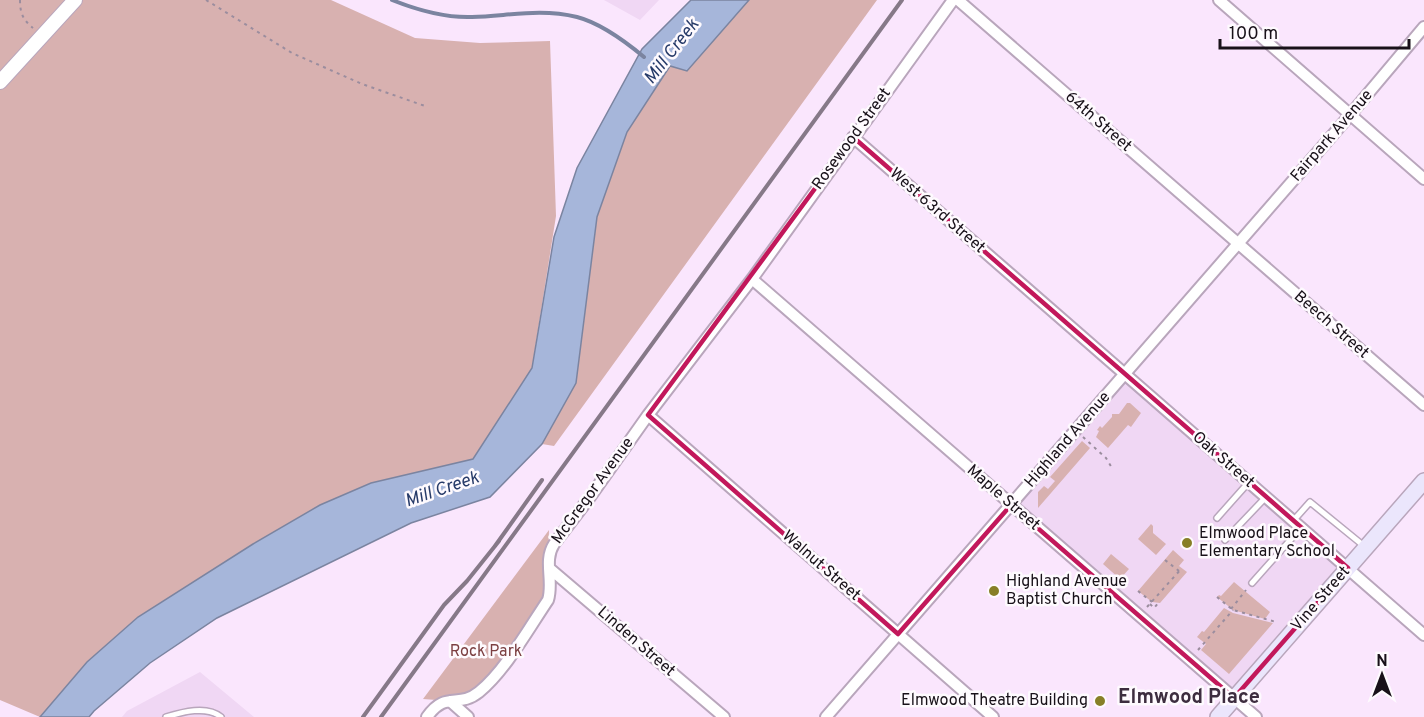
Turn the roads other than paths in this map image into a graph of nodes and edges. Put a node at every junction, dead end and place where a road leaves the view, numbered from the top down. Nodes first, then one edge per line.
1 (75, 0) edge
2 (953, 0) edge
3 (958, 0) edge
4 (1219, 0) edge
5 (1424, 27) edge
6 (0, 82) edge
7 (1350, 115) junction
8 (853, 137) junction
9 (1424, 179) edge
10 (1238, 244) junction
11 (752, 279) junction
12 (1022, 285) joint
13 (1125, 375) junction
14 (1424, 405) edge
15 (648, 415) junction
16 (1424, 481) edge
17 (1249, 482) junction
18 (1266, 497) junction
19 (1011, 505) junction
20 (1217, 518) dead end
21 (1297, 524) junction
22 (1225, 540) dead end
23 (1366, 547) junction
24 (549, 568) junction
25 (1348, 568) junction
26 (1252, 583) dead end
27 (898, 634) junction
28 (1424, 635) edge
29 (1234, 698) junction
30 (450, 701) junction
31 (166, 717) edge
32 (221, 717) edge
33 (427, 717) edge
34 (468, 717) edge
35 (724, 717) edge
36 (826, 717) edge
37 (993, 717) edge
38 (1218, 717) edge
39 (1256, 717) edge

1 - 6 street
2 - 8 street, Rosewood Street
3 - 10 street, 64th Street
4 - 7 street
5 - 7 street, Fairpark Avenue
7 - 9 street
7 - 10 street, Fairpark Avenue
8 - 11 street, Rosewood Street
8 - 12 street, West 63rd Street
10 - 13 street, Highland Avenue
10 - 14 street, Beech Street
11 - 15 street, McGregor Avenue
11 - 19 street, Maple Street
12 - 13 street, Oak Street
13 - 17 street, Oak Street
13 - 19 street, Highland Avenue
15 - 24 street, McGregor Avenue
15 - 27 street, Walnut Street
16 - 23 main road, Vine Street
17 - 18 street, Oak Street
17 - 20 lane
18 - 21 street, Oak Street
18 - 22 lane
19 - 27 street, Highland Avenue
19 - 29 street, Maple Street
21 - 23 lane
21 - 25 street, Oak Street
21 - 26 lane
23 - 25 main road, Vine Street
24 - 30 street, McGregor Avenue
24 - 35 street, Linden Street
25 - 28 street, Oak Street
25 - 29 main road, Vine Street
27 - 36 street, Highland Avenue
27 - 37 street, Walnut Street
29 - 38 main road, Vine Street
29 - 39 street, Maple Street
30 - 33 street, McGregor Avenue
30 - 34 street
31 - 32 lane

